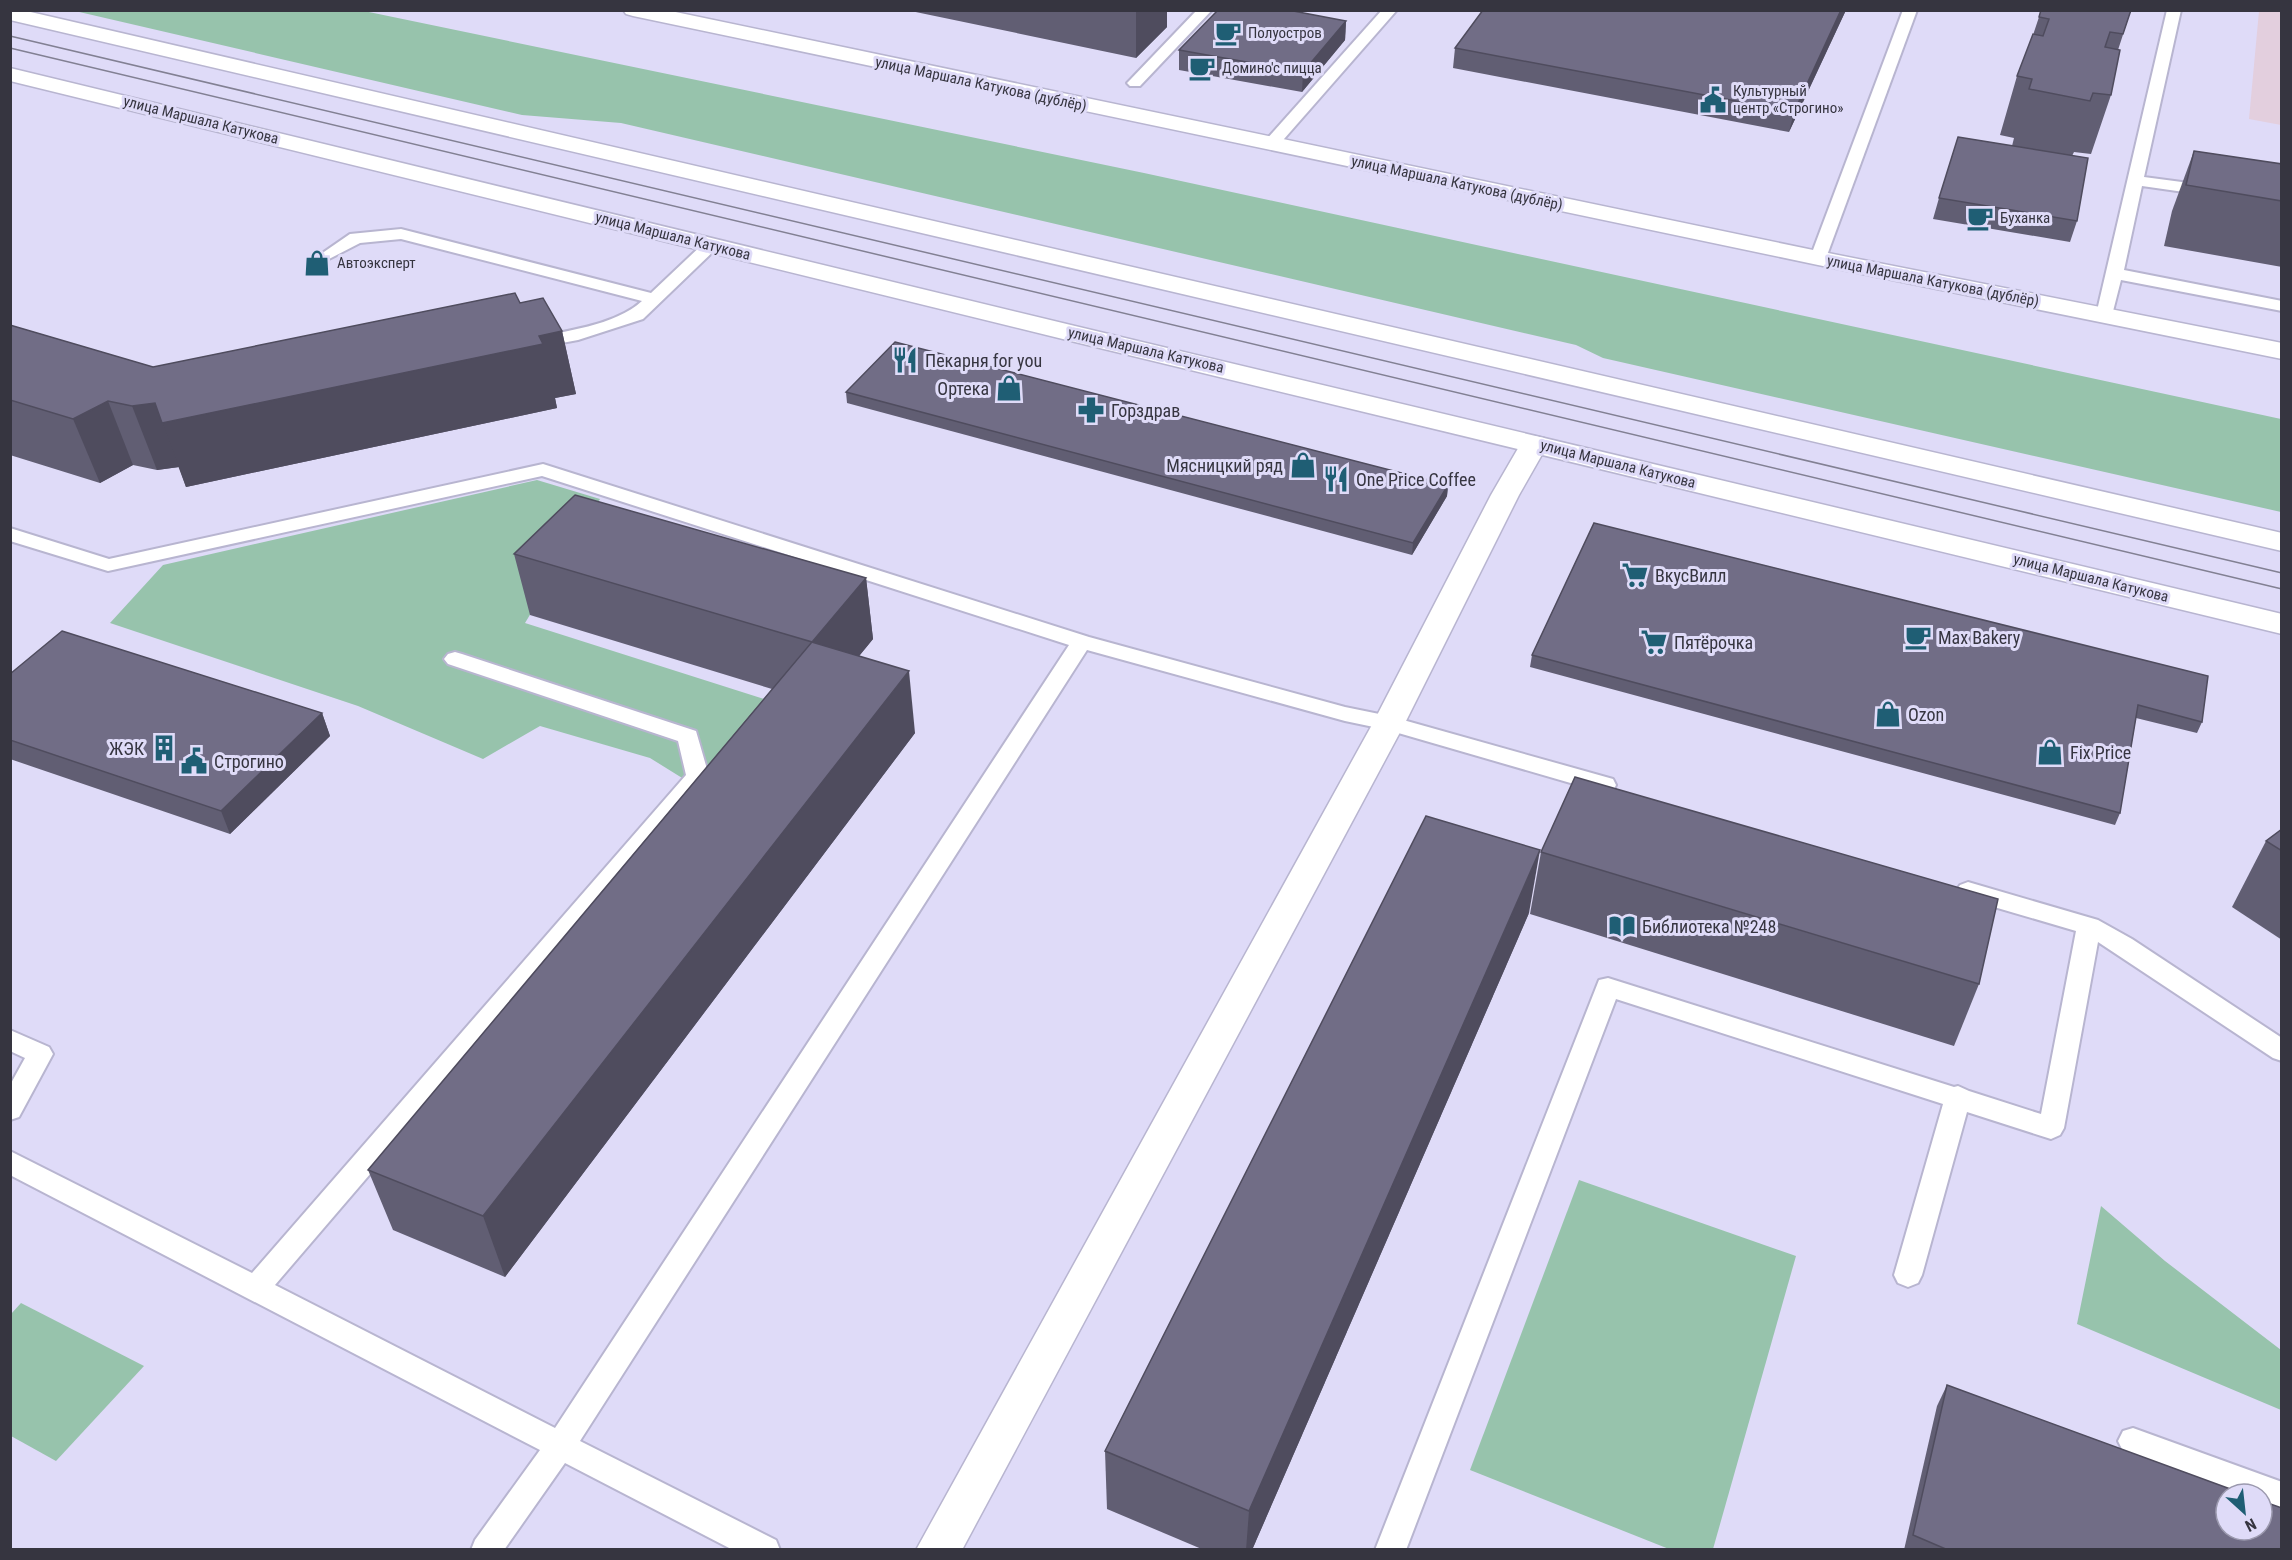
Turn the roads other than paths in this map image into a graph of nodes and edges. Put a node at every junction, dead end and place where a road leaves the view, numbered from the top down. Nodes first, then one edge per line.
1 (633, 10) edge
2 (1205, 10) edge
3 (1390, 10) edge
4 (1910, 10) edge
5 (2174, 10) edge
6 (10, 14) edge
7 (1344, 32) edge
8 (1367, 37) junction
9 (10, 74) edge
10 (1135, 83) dead end
11 (1271, 144) junction
12 (2135, 180) junction
13 (2225, 193) edge
14 (712, 245) junction
15 (328, 254) dead end
16 (1818, 258) junction
17 (2116, 274) junction
18 (654, 298) junction
19 (2282, 306) edge
20 (2104, 315) junction
21 (515, 347) edge
22 (2282, 351) edge
23 (1534, 444) junction
24 (10, 534) edge
25 (2282, 542) edge
26 (2282, 624) edge
27 (1082, 642) junction
28 (455, 659) dead end
29 (1389, 723) junction
30 (1624, 791) edge
31 (1941, 883) edge
32 (2089, 926) junction
33 (10, 1040) edge
34 (2282, 1051) edge
35 (1958, 1096) junction
36 (10, 1110) edge
37 (10, 1162) edge
38 (1908, 1275) dead end
39 (255, 1289) junction
40 (2133, 1441) dead end
41 (560, 1446) junction
42 (2282, 1496) edge
43 (486, 1550) edge
44 (765, 1550) edge
45 (938, 1550) edge
46 (1390, 1550) edge

1 - 11 main road, улица Маршала Катукова (дублёр)
2 - 10 lane
3 - 8 lane
4 - 16 lane
5 - 12 lane
6 - 25 main road
7 - 8 lane
8 - 11 lane
9 - 14 main road, улица Маршала Катукова
11 - 16 main road, улица Маршала Катукова (дублёр)
12 - 13 lane
12 - 17 lane
14 - 18 lane
14 - 23 main road, улица Маршала Катукова
15 - 18 lane
16 - 20 main road, улица Маршала Катукова (дублёр)
17 - 19 lane
17 - 20 lane
18 - 21 lane
20 - 22 main road, улица Маршала Катукова (дублёр)
23 - 26 main road, улица Маршала Катукова
23 - 29 main road
24 - 27 lane
27 - 29 lane
27 - 41 lane
28 - 39 lane
29 - 30 lane
29 - 45 main road
31 - 32 lane
32 - 34 lane
32 - 35 lane
33 - 36 lane
35 - 38 lane
35 - 46 lane
37 - 39 lane
39 - 41 lane
40 - 42 lane
41 - 43 lane
41 - 44 lane

